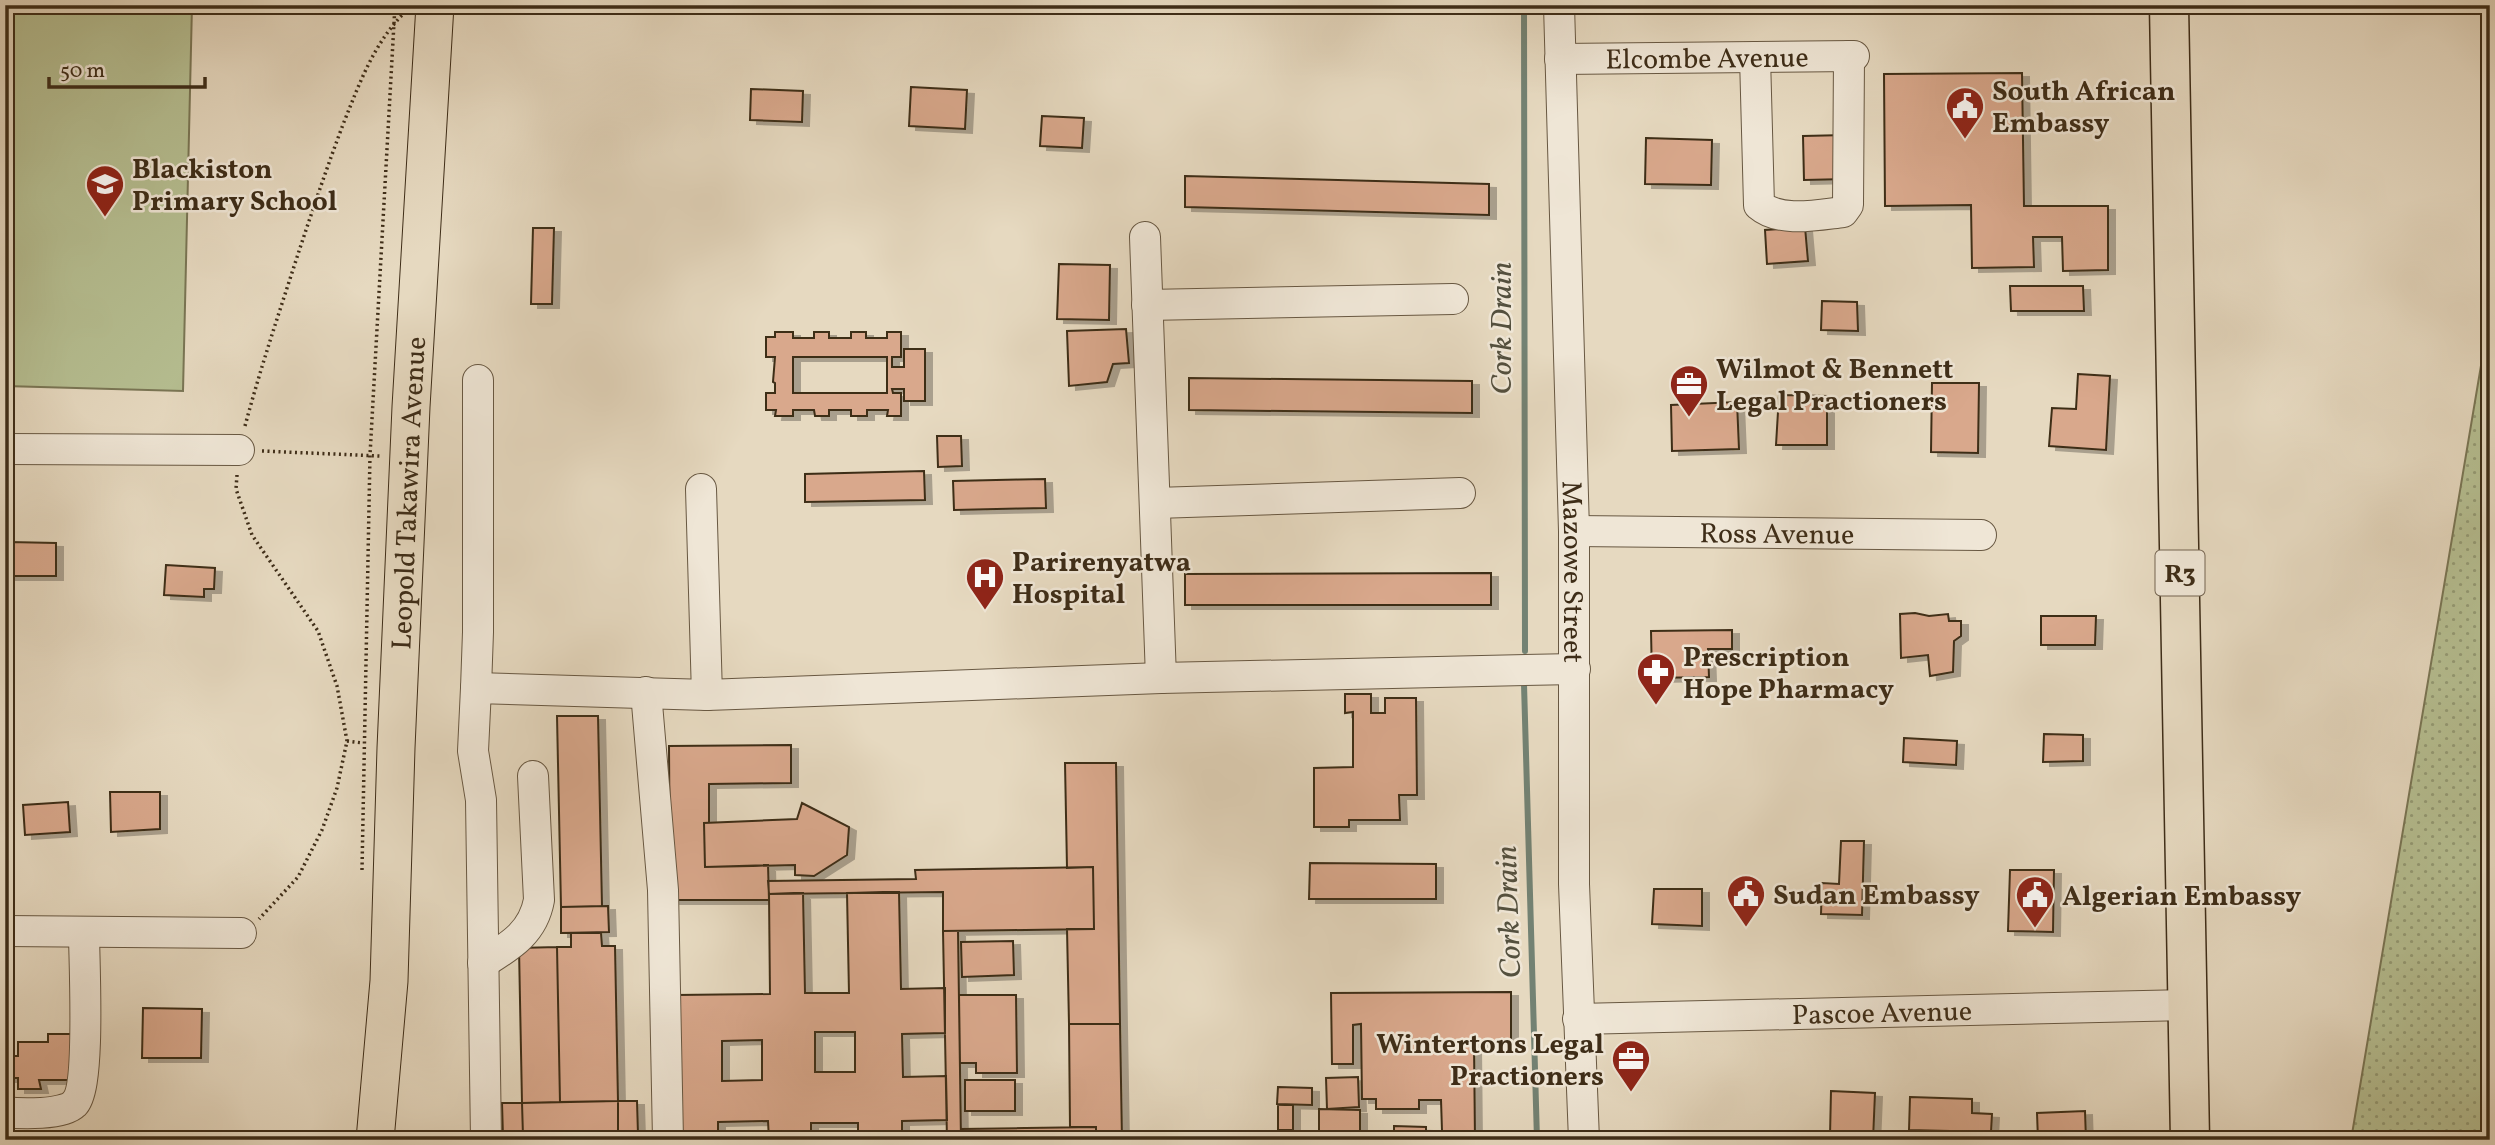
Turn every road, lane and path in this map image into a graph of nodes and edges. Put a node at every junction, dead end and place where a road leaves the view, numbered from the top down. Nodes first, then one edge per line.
1 (395, 5) edge
2 (412, 5) edge
3 (435, 5) edge
4 (1559, 5) edge
5 (2169, 5) edge
6 (394, 24) junction
7 (1755, 57) junction
8 (1560, 59) junction
9 (1145, 237) dead end
10 (1453, 299) dead end
11 (1147, 305) junction
12 (478, 380) dead end
13 (5, 449) edge
14 (239, 450) junction
15 (370, 455) junction
16 (410, 457) junction
17 (701, 489) dead end
18 (1460, 493) dead end
19 (1156, 503) junction
20 (1574, 531) junction
21 (1981, 535) dead end
22 (1574, 669) junction
23 (1161, 678) junction
24 (476, 688) junction
25 (646, 692) junction
26 (707, 695) junction
27 (533, 776) dead end
28 (361, 880) dead end
29 (5, 931) edge
30 (84, 932) junction
31 (241, 933) joint
32 (483, 963) junction
33 (388, 981) junction
34 (2188, 1005) junction
35 (1578, 1019) junction
36 (5, 1112) edge
37 (374, 1140) edge
38 (400, 1140) edge
39 (486, 1140) edge
40 (668, 1140) edge
41 (1584, 1140) edge
42 (2190, 1140) edge

1 - 6 path
2 - 6 path
3 - 16 main road, Leopold Takawira Avenue
4 - 8 street, Mazowe Street
5 - 34 highway, R3
6 - 14 path
6 - 15 path
7 - 7 street, Elcombe Avenue
7 - 8 street, Elcombe Avenue
8 - 20 street, Mazowe Street
9 - 11 street
10 - 11 street
11 - 19 street
12 - 24 street
13 - 14 street
14 - 15 path
14 - 31 path
15 - 16 path
15 - 28 path
16 - 33 main road, Leopold Takawira Avenue
17 - 26 street
18 - 19 street
19 - 23 street
20 - 21 street, Ross Avenue
20 - 22 street, Mazowe Street
22 - 23 street
22 - 35 street, Mazowe Street
23 - 26 street
24 - 25 street
24 - 32 street
25 - 26 street
25 - 40 street
27 - 32 street
29 - 30 street
30 - 31 street
30 - 36 street
32 - 39 street
33 - 37 main road, Leopold Takawira Avenue
33 - 38 main road, Leopold Takawira Avenue
34 - 35 street, Pascoe Avenue
34 - 42 highway, R3
35 - 41 street, Mazowe Street

